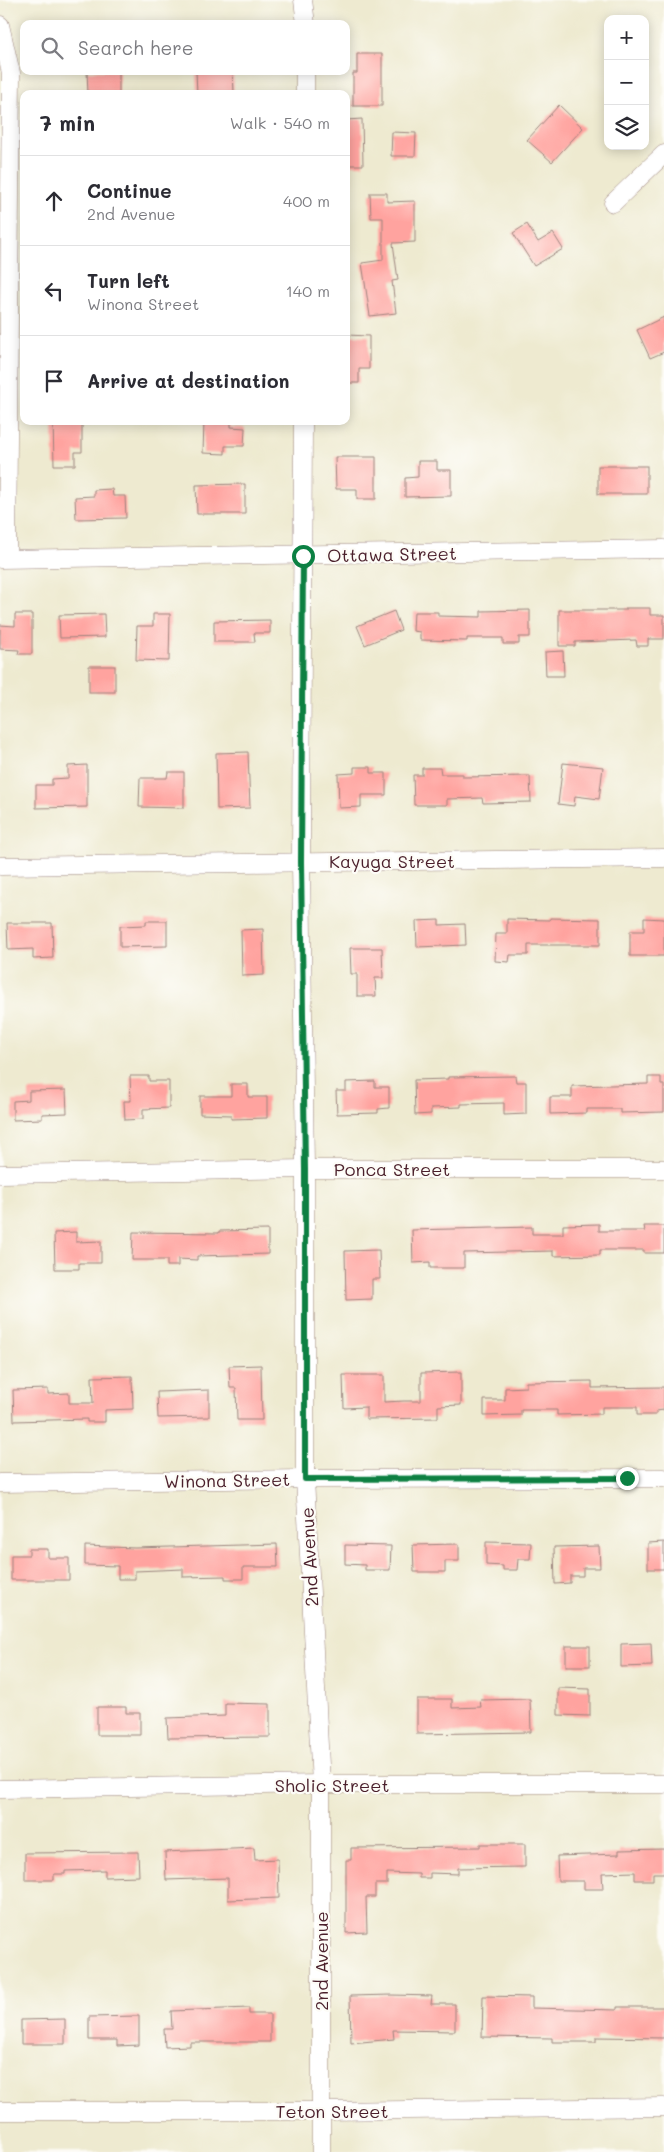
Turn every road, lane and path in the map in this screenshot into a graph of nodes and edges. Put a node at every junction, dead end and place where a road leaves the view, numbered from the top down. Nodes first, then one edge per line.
1 (303, 0) edge
2 (306, 20) edge
3 (0, 26) edge
4 (305, 75) edge
5 (305, 90) edge
6 (664, 154) edge
7 (613, 203) dead end
8 (304, 425) edge
9 (664, 549) edge
10 (303, 556) junction
11 (3, 558) edge
12 (664, 858) edge
13 (301, 862) junction
14 (0, 866) edge
15 (305, 1169) junction
16 (664, 1169) edge
17 (0, 1174) edge
18 (664, 1478) edge
19 (305, 1479) junction
20 (0, 1483) edge
21 (321, 1784) junction
22 (664, 1784) edge
23 (0, 1789) edge
24 (664, 2107) edge
25 (0, 2111) edge
26 (321, 2111) junction
27 (321, 2152) edge

1 - 2 street
3 - 11 street
4 - 5 street
6 - 7 street
8 - 10 street, 2nd Avenue
9 - 10 street, Ottawa Street
10 - 11 street, Ottawa Street
10 - 13 street, 2nd Avenue
12 - 13 street, Kayuga Street
13 - 14 street, Kayuga Street
13 - 15 street, 2nd Avenue
15 - 16 street, Ponca Street
15 - 17 street, Ponca Street
15 - 19 street, 2nd Avenue
18 - 19 street, Winona Street
19 - 20 street, Winona Street
19 - 21 street, 2nd Avenue
21 - 22 street, Sholic Street
21 - 23 street, Sholic Street
21 - 26 street, 2nd Avenue
24 - 26 street, Teton Street
25 - 26 street, Teton Street
26 - 27 street, 2nd Avenue

